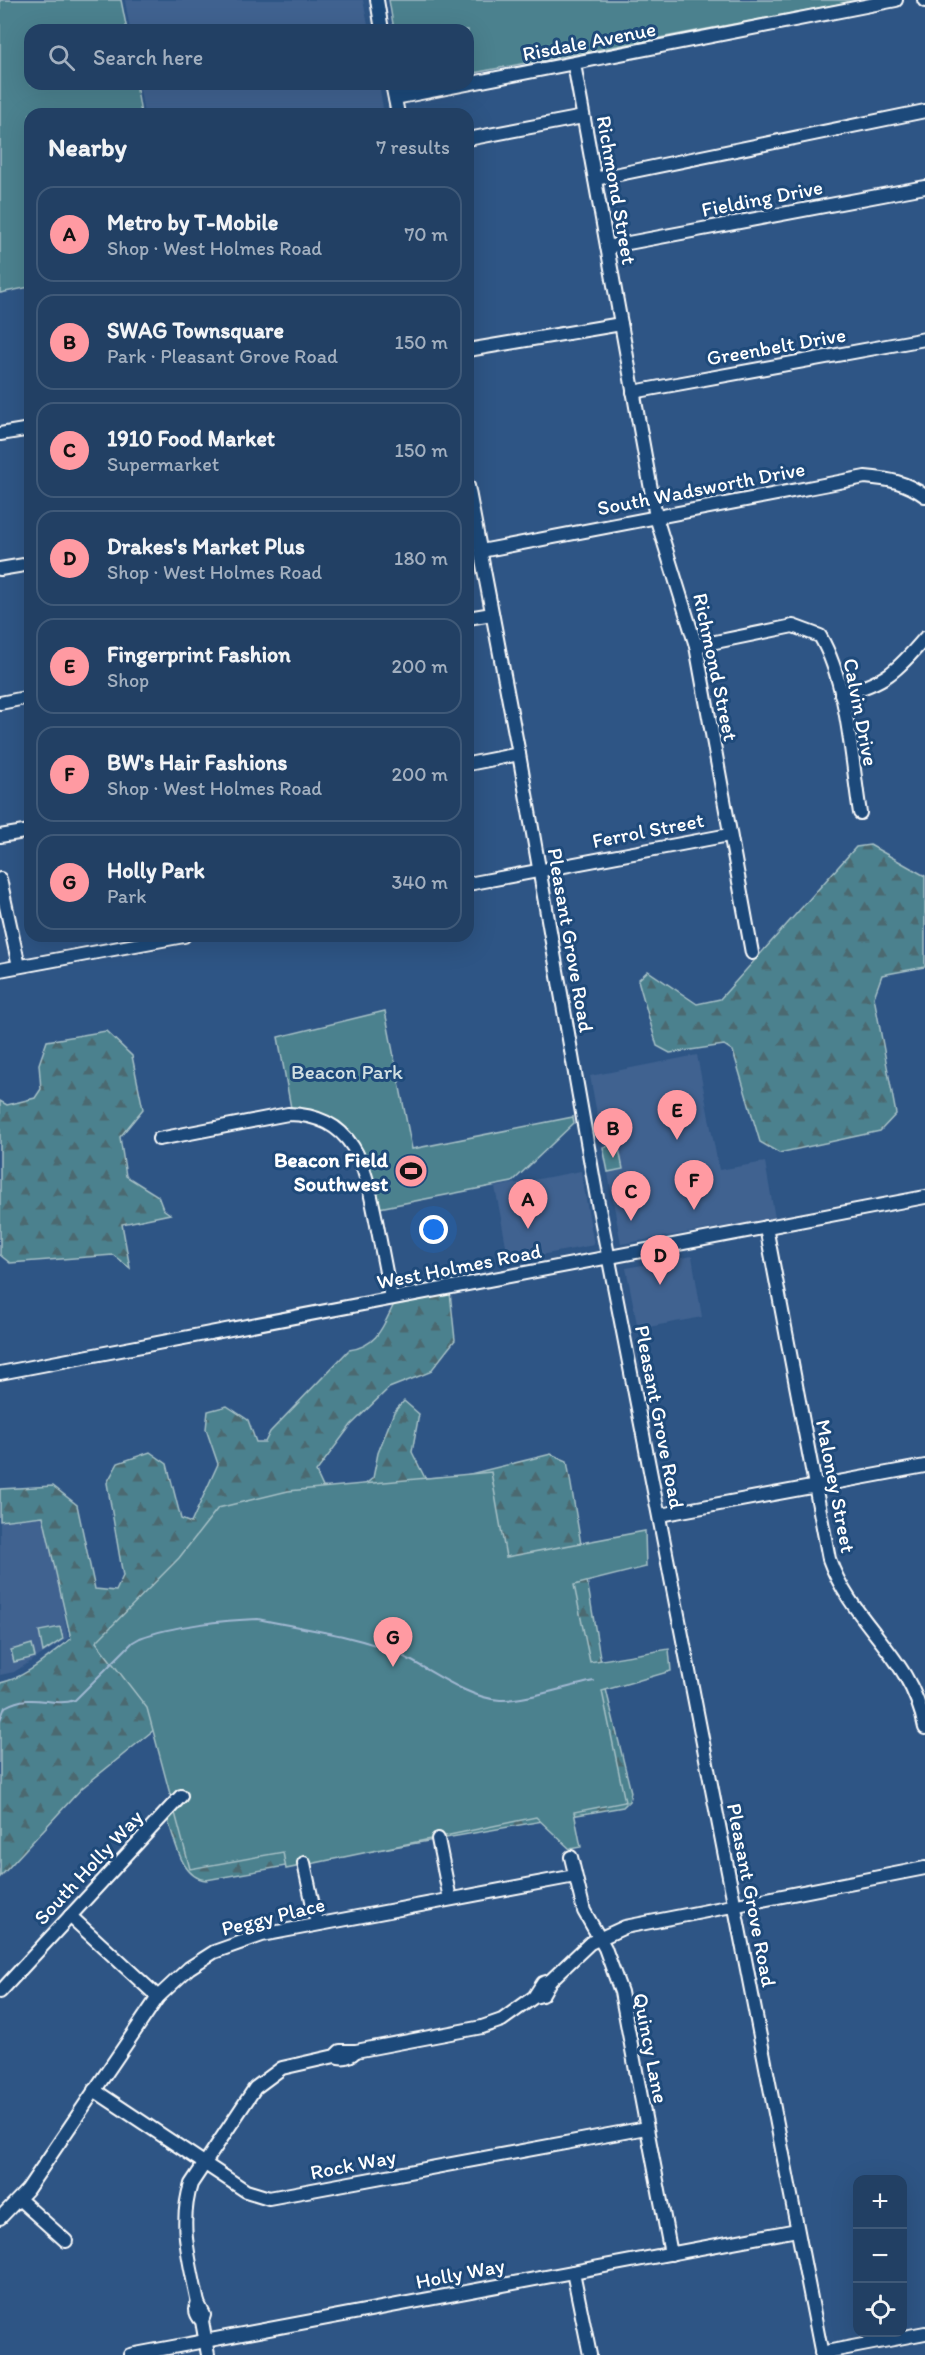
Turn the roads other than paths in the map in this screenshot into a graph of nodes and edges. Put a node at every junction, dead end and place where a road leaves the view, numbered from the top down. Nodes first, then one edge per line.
1 (376, 0) edge
2 (896, 0) edge
3 (381, 24) edge
4 (574, 64) junction
5 (474, 83) edge
6 (393, 90) edge
7 (437, 90) edge
8 (395, 98) junction
9 (397, 108) edge
10 (925, 111) edge
11 (584, 117) junction
12 (474, 138) edge
13 (595, 179) junction
14 (925, 187) edge
15 (607, 247) junction
16 (621, 324) junction
17 (925, 339) edge
18 (474, 349) edge
19 (633, 392) junction
20 (24, 430) edge
21 (0, 434) edge
22 (925, 496) edge
23 (474, 516) edge
24 (656, 517) junction
25 (481, 551) junction
26 (24, 565) edge
27 (0, 569) edge
28 (492, 614) junction
29 (474, 617) edge
30 (925, 638) edge
31 (696, 646) junction
32 (841, 694) junction
33 (24, 698) edge
34 (0, 703) edge
35 (519, 754) junction
36 (474, 763) edge
37 (860, 813) dead end
38 (24, 832) edge
39 (729, 834) junction
40 (0, 836) edge
41 (538, 871) junction
42 (0, 879) edge
43 (474, 883) edge
44 (151, 942) edge
45 (752, 953) dead end
46 (19, 966) junction
47 (0, 970) edge
48 (159, 1139) dead end
49 (925, 1197) edge
50 (766, 1227) junction
51 (609, 1258) junction
52 (391, 1298) junction
53 (0, 1373) edge
54 (925, 1466) edge
55 (816, 1486) junction
56 (660, 1515) junction
57 (925, 1728) edge
58 (181, 1796) dead end
59 (438, 1839) dead end
60 (571, 1857) dead end
61 (304, 1863) dead end
62 (925, 1868) edge
63 (575, 1876) junction
64 (450, 1899) junction
65 (734, 1904) junction
66 (70, 1916) junction
67 (317, 1924) junction
68 (598, 1938) junction
69 (0, 1992) edge
70 (158, 1997) junction
71 (94, 2090) junction
72 (646, 2128) junction
73 (204, 2164) junction
74 (19, 2199) junction
75 (0, 2218) edge
76 (797, 2230) junction
77 (66, 2241) dead end
78 (671, 2254) junction
79 (573, 2272) junction
80 (925, 2333) edge
81 (205, 2341) junction
82 (822, 2354) edge
83 (130, 2355) edge
84 (208, 2355) edge
85 (590, 2355) edge

1 - 3 street
2 - 4 street, Risdale Avenue
4 - 5 street, Risdale Avenue
4 - 11 street, Richmond Street
6 - 8 street
7 - 8 street, Risdale Avenue
8 - 9 street
10 - 13 street
11 - 12 street
11 - 13 street, Richmond Street
13 - 15 street, Richmond Street
14 - 15 street, Fielding Drive
15 - 16 street, Richmond Street
16 - 18 street
16 - 19 street, Richmond Street
17 - 19 street, Greenbelt Drive
19 - 24 street, Richmond Street
20 - 21 street
22 - 24 street, South Wadsworth Drive
23 - 25 street, Pleasant Grove Road
24 - 25 street, South Wadsworth Drive
24 - 31 street, Richmond Street
25 - 28 street, Pleasant Grove Road
26 - 27 street
28 - 29 street
28 - 35 street, Pleasant Grove Road
30 - 32 street
31 - 32 street, Calvin Drive
31 - 39 street, Richmond Street
32 - 37 street, Calvin Drive
33 - 34 street
35 - 36 street
35 - 41 street, Pleasant Grove Road
38 - 40 street
39 - 41 street, Ferrol Street
39 - 45 street, Richmond Street
41 - 43 street, Ferrol Street
41 - 51 street, Pleasant Grove Road
42 - 46 street
44 - 46 street
46 - 47 street
48 - 52 street
49 - 50 street, West Holmes Road
50 - 51 street, West Holmes Road
50 - 55 street, Maloney Street
51 - 52 street, West Holmes Road
51 - 56 street, Pleasant Grove Road
52 - 53 street, West Holmes Road
54 - 55 street
55 - 56 street
55 - 57 street, Maloney Street
56 - 65 street, Pleasant Grove Road
58 - 66 street, South Holly Way
59 - 64 street
60 - 63 street, Quincy Lane
61 - 67 street
62 - 65 street
63 - 64 street, Peggy Place
63 - 68 street, Quincy Lane
64 - 67 street, Peggy Place
65 - 68 street
65 - 76 street, Pleasant Grove Road
66 - 69 street, South Holly Way
66 - 70 street
67 - 70 street, Peggy Place
68 - 72 street, Quincy Lane
68 - 73 street
70 - 71 street, Peggy Place
71 - 73 street, Rock Way
71 - 74 street, Peggy Place
72 - 73 street, Rock Way
72 - 78 street, Quincy Lane
73 - 81 street
74 - 75 street, Peggy Place
74 - 77 street
76 - 78 street, Holly Way
76 - 82 street, Pleasant Grove Road
78 - 79 street, Holly Way
79 - 81 street, Holly Way
79 - 85 street
80 - 82 street
81 - 83 street, Holly Way
81 - 84 street

